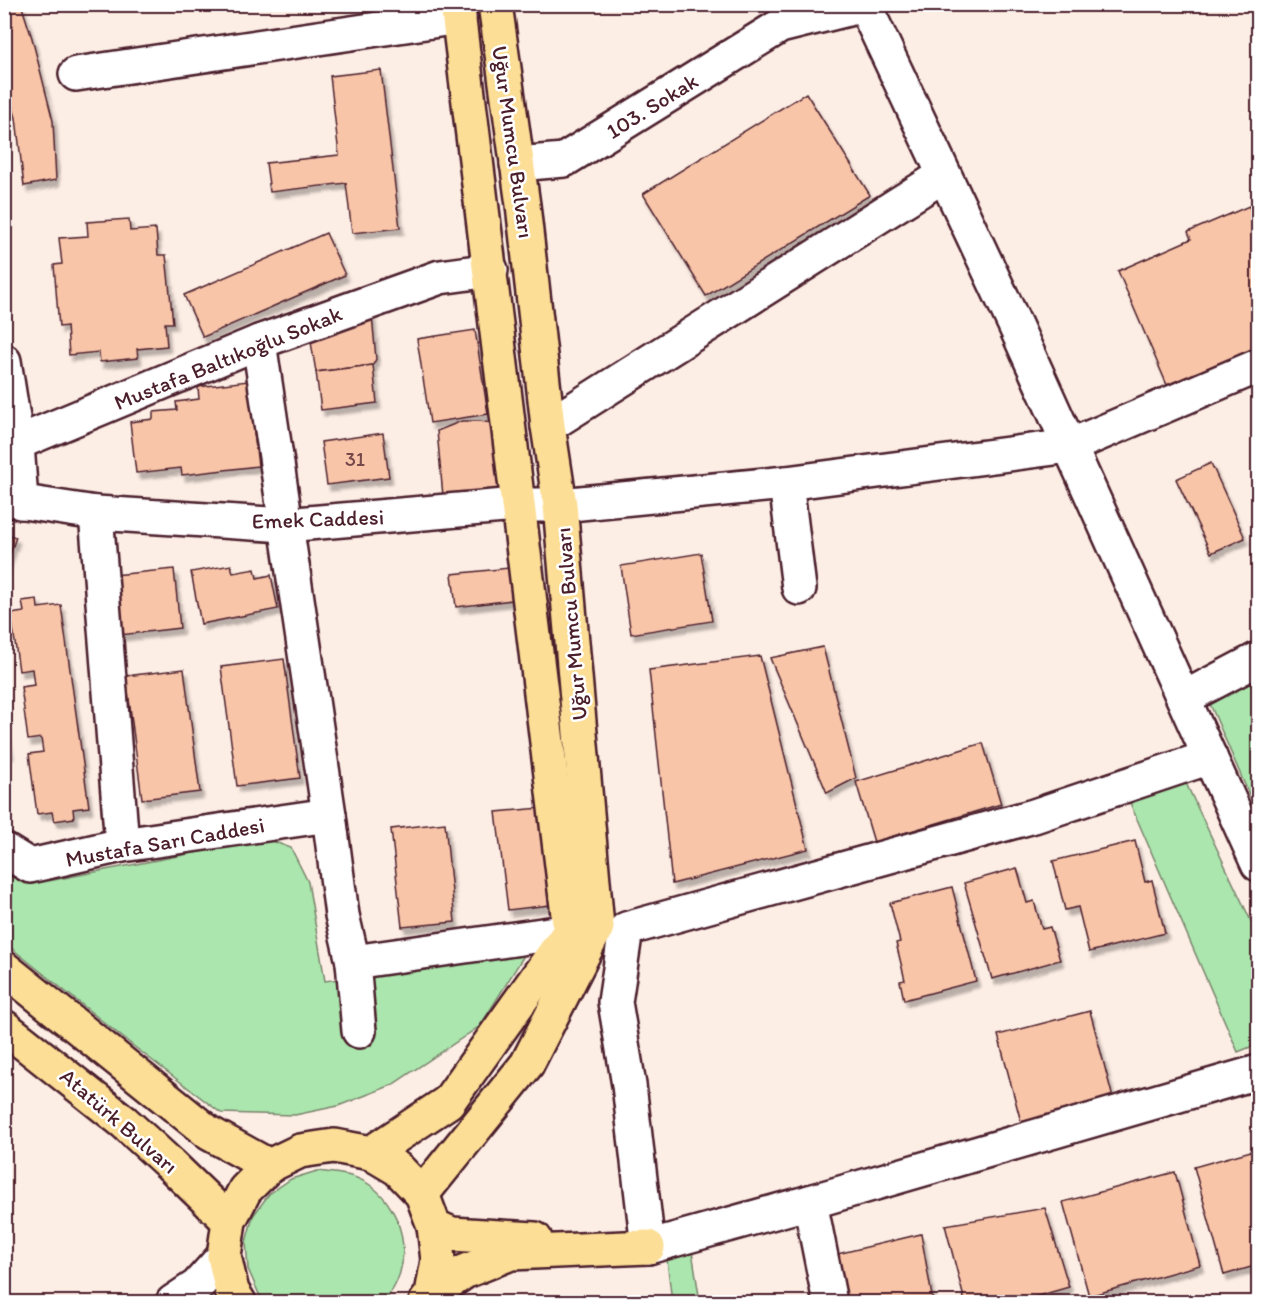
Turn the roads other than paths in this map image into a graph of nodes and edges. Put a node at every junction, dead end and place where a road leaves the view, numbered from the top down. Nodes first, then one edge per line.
1 (495, 4) edge
2 (864, 5) edge
3 (458, 11) edge
4 (789, 16) edge
5 (76, 74) dead end
6 (517, 164) junction
7 (944, 174) junction
8 (491, 270) junction
9 (259, 342) junction
10 (4, 361) edge
11 (1258, 366) edge
12 (548, 426) junction
13 (17, 443) junction
14 (1070, 446) junction
15 (786, 483) junction
16 (13, 501) edge
17 (517, 505) junction
18 (560, 505) junction
19 (96, 513) junction
20 (285, 525) junction
21 (799, 588) dead end
22 (1258, 659) edge
23 (1184, 698) junction
24 (1210, 757) junction
25 (329, 815) junction
26 (122, 844) junction
27 (4, 850) edge
28 (1258, 864) edge
29 (570, 931) junction
30 (353, 962) junction
31 (4, 968) edge
32 (4, 1027) edge
33 (359, 1031) dead end
34 (1258, 1072) edge
35 (370, 1153) junction
36 (269, 1166) junction
37 (422, 1194) junction
38 (810, 1202) junction
39 (229, 1221) junction
40 (434, 1226) junction
41 (648, 1246) junction
42 (224, 1256) junction
43 (429, 1298) edge
44 (173, 1302) edge
45 (239, 1302) edge
46 (830, 1302) edge

1 - 6 main road, Uğur Mumcu Bulvarı
2 - 4 street, 103. Sokak
2 - 7 street
3 - 5 street
3 - 8 main road, Uğur Mumcu Bulvarı
4 - 6 street, 103. Sokak
6 - 12 main road, Uğur Mumcu Bulvarı
7 - 12 street
7 - 14 street
8 - 9 street, Mustafa Baltıkoğlu Sokak
8 - 17 main road, Uğur Mumcu Bulvarı
9 - 13 street, Mustafa Baltıkoğlu Sokak
9 - 20 street
10 - 13 street
11 - 14 street, Emek Caddesi
12 - 18 main road, Uğur Mumcu Bulvarı
13 - 16 street
14 - 15 street, Emek Caddesi
14 - 23 street
15 - 18 street, Emek Caddesi
15 - 21 street
16 - 19 street, Emek Caddesi
17 - 18 street, Emek Caddesi
17 - 20 street, Emek Caddesi
17 - 29 main road, Uğur Mumcu Bulvarı
18 - 37 main road, Uğur Mumcu Bulvarı
19 - 20 street, Emek Caddesi
19 - 26 street
20 - 25 street
22 - 23 street
23 - 24 street
24 - 28 street
24 - 41 street
25 - 26 street, Mustafa Sarı Caddesi
25 - 30 street
26 - 27 street, Mustafa Sarı Caddesi
29 - 30 street
29 - 35 main road
30 - 33 street
31 - 36 main road, Atatürk Bulvarı
32 - 39 main road, Atatürk Bulvarı
34 - 38 street
35 - 36 main road
35 - 37 main road
36 - 39 main road
37 - 40 main road
38 - 41 street
38 - 46 street
39 - 42 main road
40 - 41 main road
40 - 43 main road
41 - 43 main road
42 - 44 street
42 - 45 main road

